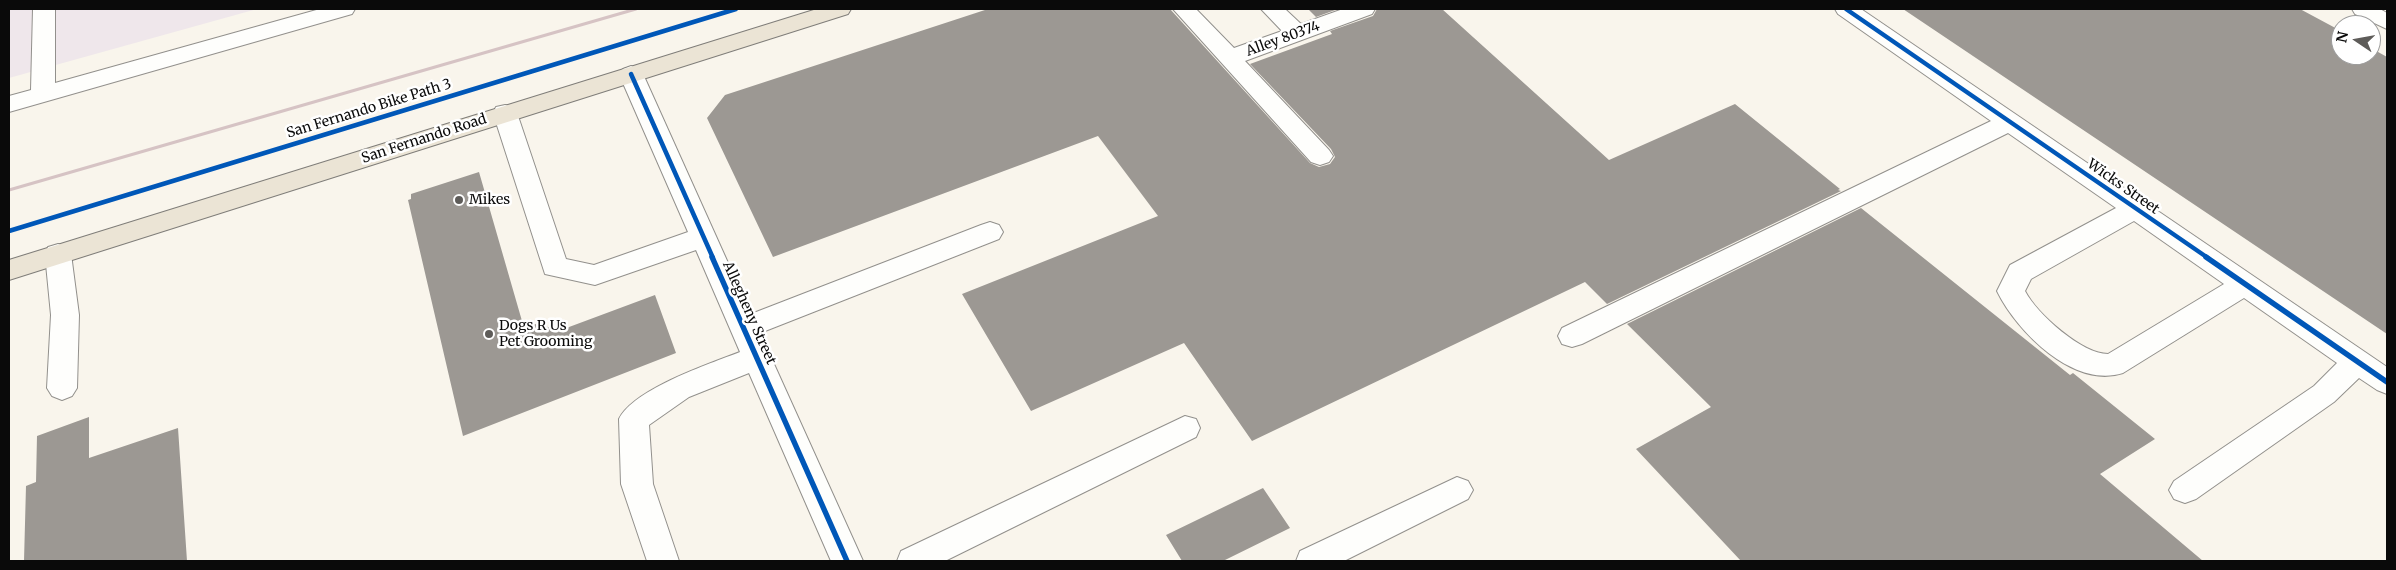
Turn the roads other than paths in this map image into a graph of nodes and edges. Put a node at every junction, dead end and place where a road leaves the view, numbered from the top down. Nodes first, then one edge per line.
1 (44, 9) edge
2 (344, 9) edge
3 (840, 9) edge
4 (1184, 9) edge
5 (1272, 9) edge
6 (1364, 9) edge
7 (1846, 9) edge
8 (2363, 9) edge
9 (298, 15) edge
10 (2387, 22) edge
11 (1297, 33) junction
12 (1230, 58) junction
13 (631, 74) junction
14 (43, 94) junction
15 (9, 104) edge
16 (505, 113) junction
17 (2010, 122) junction
18 (1320, 156) dead end
19 (2135, 209) junction
20 (990, 232) dead end
21 (704, 237) junction
22 (58, 254) junction
23 (9, 270) edge
24 (2245, 284) junction
25 (744, 328) junction
26 (1572, 336) dead end
27 (756, 357) junction
28 (2358, 362) junction
29 (2387, 382) edge
30 (62, 388) dead end
31 (1185, 428) dead end
32 (1457, 490) dead end
33 (2185, 490) dead end
34 (663, 561) edge
35 (847, 561) edge
36 (913, 561) edge
37 (1312, 561) edge

1 - 14 street
2 - 9 street
3 - 13 main road, San Fernando Road
4 - 12 street
5 - 11 street
6 - 11 street, Alley 80374
7 - 17 street, Wicks Street
8 - 10 street
9 - 14 street
11 - 12 street, Alley 80374
12 - 18 street
13 - 16 main road, San Fernando Road
13 - 21 street, Allegheny Street
14 - 15 street
16 - 21 street
16 - 22 main road, San Fernando Road
17 - 19 street, Wicks Street
17 - 26 street
19 - 24 street, Wicks Street
19 - 24 street
20 - 25 street
21 - 25 street, Allegheny Street
22 - 23 main road, San Fernando Road
22 - 30 street
24 - 28 street, Wicks Street
25 - 27 street, Allegheny Street
27 - 34 street
27 - 35 street, Allegheny Street
28 - 29 street, Wicks Street
28 - 33 street
31 - 36 street
32 - 37 street

